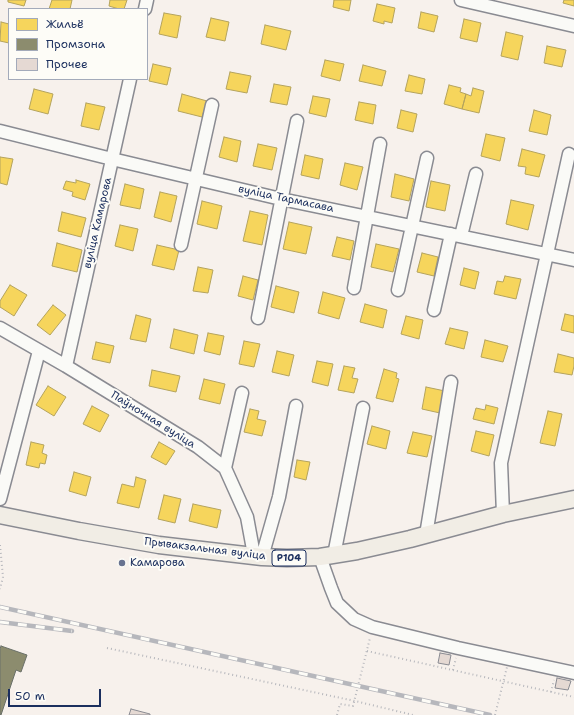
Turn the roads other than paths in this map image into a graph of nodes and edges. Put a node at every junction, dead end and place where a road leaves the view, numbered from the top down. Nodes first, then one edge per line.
1 (461, 0) edge
2 (501, 5) edge
3 (574, 26) edge
4 (130, 80) edge
5 (212, 105) dead end
6 (297, 121) dead end
7 (0, 131) edge
8 (380, 144) dead end
9 (569, 154) dead end
10 (427, 158) dead end
11 (112, 159) junction
12 (476, 174) dead end
13 (196, 179) junction
14 (281, 199) junction
15 (366, 216) junction
16 (413, 226) junction
17 (456, 235) junction
18 (182, 244) dead end
19 (547, 254) junction
20 (574, 260) edge
21 (354, 288) dead end
22 (398, 290) dead end
23 (434, 310) dead end
24 (258, 318) dead end
25 (0, 328) edge
26 (39, 351) junction
27 (66, 366) junction
28 (451, 382) dead end
29 (242, 393) dead end
30 (296, 406) dead end
31 (363, 408) dead end
32 (224, 468) junction
33 (0, 499) edge
34 (574, 499) edge
35 (503, 514) junction
36 (0, 515) edge
37 (426, 535) junction
38 (258, 556) junction
39 (327, 556) junction
40 (574, 673) edge

1 - 2 street
2 - 3 street
4 - 11 street, вуліца Камарова
5 - 13 street
6 - 14 street
7 - 11 street, вуліца Тармасава
8 - 15 street
9 - 19 street
10 - 16 street
11 - 13 street, вуліца Тармасава
11 - 27 street, вуліца Камарова
12 - 17 street
13 - 14 street, вуліца Тармасава
13 - 18 street
14 - 15 street, вуліца Тармасава
14 - 24 street
15 - 16 street, вуліца Тармасава
15 - 21 street
16 - 17 street, вуліца Тармасава
16 - 22 street
17 - 19 street, вуліца Тармасава
17 - 23 street
19 - 20 street, вуліца Тармасава
19 - 35 street
25 - 26 street, Паўночная вуліца
26 - 27 street, Паўночная вуліца
26 - 33 street
27 - 32 street, Паўночная вуліца
28 - 37 street
29 - 32 street
30 - 38 street
31 - 39 street
32 - 38 street, Паўночная вуліца
34 - 35 main road, Прывакзальная вуліца / Р104
35 - 37 main road, Прывакзальная вуліца / Р104
36 - 38 main road, Прывакзальная вуліца / Р104
37 - 39 main road, Прывакзальная вуліца / Р104
38 - 39 main road, Прывакзальная вуліца / Р104
39 - 40 street

